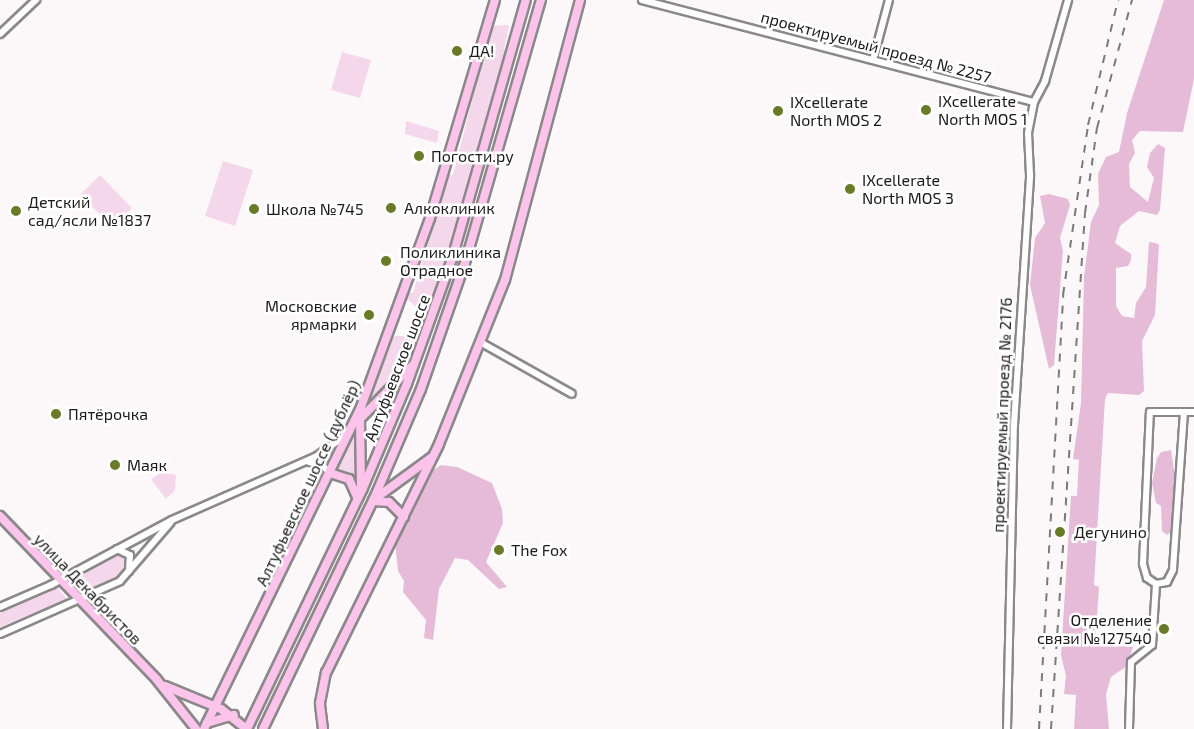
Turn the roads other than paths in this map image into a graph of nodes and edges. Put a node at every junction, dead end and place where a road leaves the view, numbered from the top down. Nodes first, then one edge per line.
1 (36, 0) edge
2 (495, 0) edge
3 (526, 0) edge
4 (541, 0) edge
5 (580, 0) edge
6 (642, 0) edge
7 (889, 0) edge
8 (1068, 0) edge
9 (0, 34) edge
10 (873, 60) junction
11 (1034, 102) junction
12 (482, 343) junction
13 (416, 362) junction
14 (572, 394) dead end
15 (362, 407) junction
16 (1194, 411) edge
17 (1184, 412) junction
18 (359, 419) junction
19 (348, 433) junction
20 (434, 456) junction
21 (302, 463) junction
22 (330, 473) junction
23 (358, 501) junction
24 (373, 501) junction
25 (0, 516) edge
26 (404, 517) junction
27 (172, 520) junction
28 (112, 550) junction
29 (126, 576) junction
30 (59, 580) junction
31 (1156, 584) junction
32 (78, 601) junction
33 (0, 607) edge
34 (0, 634) edge
35 (157, 680) junction
36 (215, 706) junction
37 (234, 715) junction
38 (205, 726) edge
39 (196, 729) edge
40 (247, 729) edge
41 (263, 729) edge
42 (322, 729) edge
43 (1007, 729) edge
44 (1129, 729) edge

1 - 9 street
2 - 15 main road, Алтуфьевское шоссе (дублёр)
3 - 13 main road, Алтуфьевское шоссе
4 - 24 main road, Алтуфьевское шоссе
5 - 12 main road
6 - 10 street, проектируемый проезд № 2257
7 - 10 street
8 - 11 street, проектируемый проезд № 2176
10 - 11 street, проектируемый проезд № 2257
11 - 43 street, проектируемый проезд № 2176
12 - 14 street
12 - 20 main road
13 - 18 main road
13 - 23 main road, Алтуфьевское шоссе
15 - 18 main road
15 - 19 main road, Алтуфьевское шоссе (дублёр)
16 - 17 street
17 - 31 street
17 - 31 street
18 - 19 main road
18 - 23 main road
19 - 21 street
19 - 22 main road, Алтуфьевское шоссе (дублёр)
20 - 24 main road
20 - 26 main road
21 - 22 street
21 - 27 street
22 - 23 main road
22 - 36 main road, Алтуфьевское шоссе (дублёр)
23 - 40 main road, Алтуфьевское шоссе
24 - 26 main road
24 - 41 main road, Алтуфьевское шоссе
25 - 30 main road, улица Декабристов
26 - 42 main road
27 - 28 street
27 - 29 street
28 - 29 street
28 - 30 street
29 - 32 street
30 - 32 main road, улица Декабристов
30 - 33 street
31 - 44 street
32 - 34 street
32 - 35 main road, улица Декабристов
35 - 36 main road, улица Декабристов
35 - 39 main road, улица Декабристов
36 - 37 main road, улица Декабристов
36 - 38 main road, Алтуфьевское шоссе (дублёр)
37 - 38 main road
37 - 40 main road

